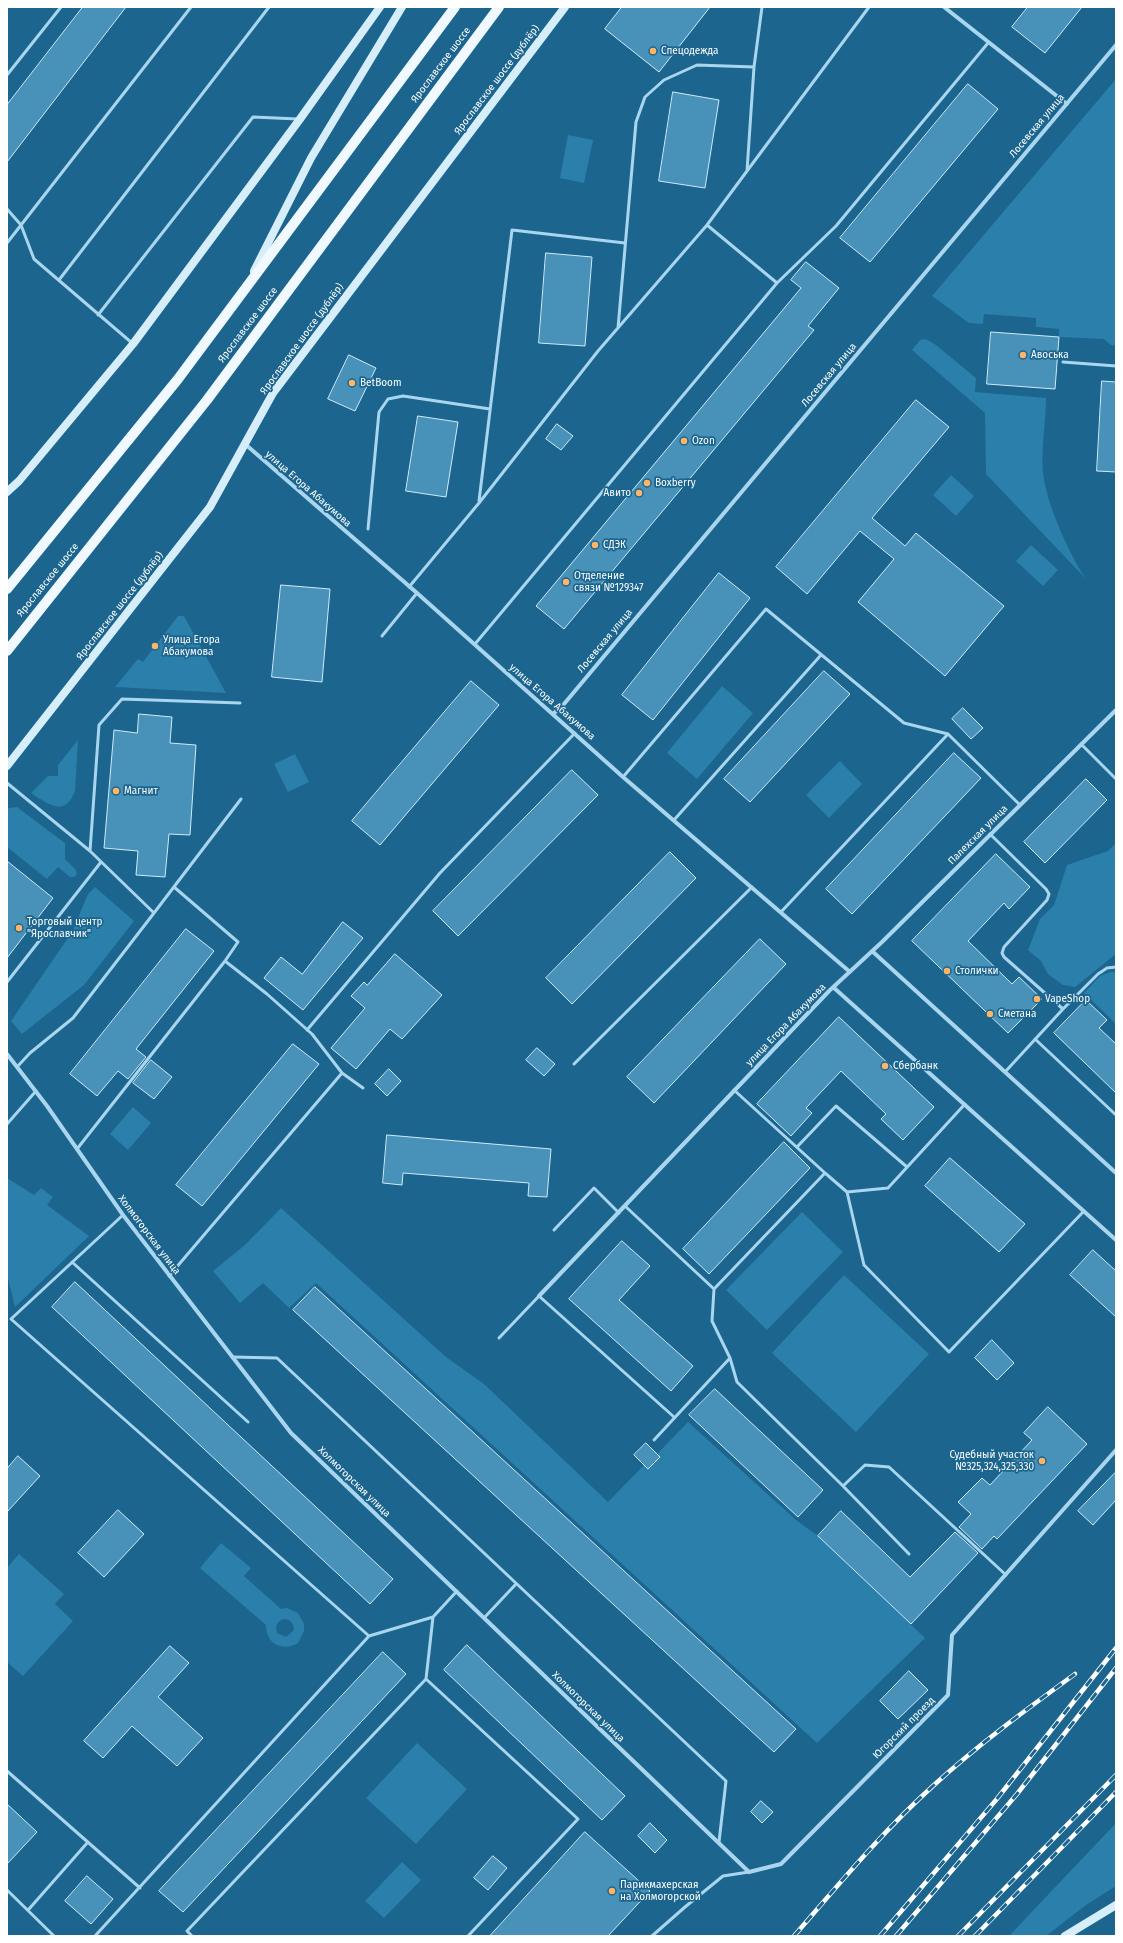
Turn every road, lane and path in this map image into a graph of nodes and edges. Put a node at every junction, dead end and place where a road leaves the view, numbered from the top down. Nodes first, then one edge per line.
1 (61, 7) edge
2 (191, 7) edge
3 (269, 7) edge
4 (380, 7) edge
5 (402, 7) edge
6 (455, 7) edge
7 (499, 7) edge
8 (565, 7) edge
9 (762, 7) edge
10 (869, 7) edge
11 (944, 7) edge
12 (988, 43) junction
13 (1116, 45) edge
14 (754, 67) junction
15 (7, 75) edge
16 (1066, 104) junction
17 (300, 119) junction
18 (747, 171) junction
19 (7, 209) edge
20 (21, 225) junction
21 (707, 225) junction
22 (7, 243) edge
23 (625, 243) junction
24 (59, 280) junction
25 (777, 283) junction
26 (247, 286) junction
27 (98, 315) junction
28 (618, 328) junction
29 (133, 344) junction
30 (1063, 362) dead end
31 (1116, 366) edge
32 (490, 410) junction
33 (245, 444) junction
34 (7, 492) edge
35 (479, 503) junction
36 (368, 529) dead end
37 (409, 587) junction
38 (7, 589) edge
39 (417, 593) junction
40 (382, 636) dead end
41 (475, 644) junction
42 (7, 651) edge
43 (820, 654) junction
44 (240, 703) dead end
45 (1116, 710) edge
46 (553, 714) junction
47 (575, 732) junction
48 (948, 734) junction
49 (1081, 744) junction
50 (7, 766) edge
51 (623, 777) junction
52 (1116, 779) edge
53 (7, 783) edge
54 (241, 799) dead end
55 (1020, 804) junction
56 (674, 820) junction
57 (990, 834) junction
58 (90, 852) junction
59 (101, 862) junction
60 (174, 887) junction
61 (752, 887) junction
62 (781, 912) junction
63 (154, 913) junction
64 (872, 951) junction
65 (225, 961) junction
66 (1116, 967) edge
67 (850, 972) junction
68 (7, 982) edge
69 (833, 987) junction
70 (1063, 1009) junction
71 (307, 1030) junction
72 (1035, 1039) junction
73 (7, 1054) edge
74 (574, 1064) dead end
75 (17, 1067) junction
76 (1005, 1072) junction
77 (342, 1073) junction
78 (363, 1088) dead end
79 (734, 1090) junction
80 (36, 1091) junction
81 (965, 1104) junction
82 (1116, 1115) edge
83 (7, 1124) edge
84 (797, 1147) junction
85 (77, 1149) junction
86 (907, 1167) junction
87 (826, 1173) junction
88 (1116, 1173) edge
89 (847, 1192) junction
90 (626, 1206) junction
91 (1084, 1211) junction
92 (619, 1213) junction
93 (123, 1215) junction
94 (554, 1230) dead end
95 (1116, 1240) edge
96 (72, 1262) junction
97 (170, 1276) junction
98 (714, 1289) junction
99 (539, 1296) junction
100 (11, 1319) junction
101 (7, 1322) edge
102 (499, 1338) dead end
103 (232, 1357) junction
104 (730, 1358) junction
105 (674, 1417) junction
106 (248, 1422) dead end
107 (654, 1440) dead end
108 (1116, 1450) edge
109 (843, 1486) junction
110 (909, 1554) dead end
111 (1006, 1575) junction
112 (516, 1584) junction
113 (457, 1591) junction
114 (433, 1617) junction
115 (484, 1618) junction
116 (369, 1636) junction
117 (426, 1679) junction
118 (7, 1771) edge
119 (88, 1842) junction
120 (719, 1842) junction
121 (749, 1872) junction
122 (140, 1888) junction
123 (7, 1890) edge
124 (1116, 1905) edge
125 (29, 1910) junction
126 (54, 1936) edge
127 (96, 1936) edge
128 (192, 1936) edge
129 (468, 1936) edge
130 (652, 1936) edge
131 (1065, 1936) edge

1 - 15 lane
2 - 20 lane
3 - 24 lane
4 - 17 street
5 - 26 street
6 - 26 main road
7 - 42 main road, Ярославское шоссе
8 - 33 street, Ярославское шоссе (дублёр)
9 - 14 lane
10 - 18 lane
11 - 12 street
12 - 16 street
12 - 25 lane
13 - 16 street, Лосевская улица
14 - 18 lane
14 - 23 lane
16 - 46 street, Лосевская улица
17 - 27 lane
17 - 29 street
18 - 21 lane
19 - 20 lane
20 - 22 lane
20 - 24 lane
21 - 25 lane
21 - 28 lane
23 - 28 lane
23 - 32 lane
24 - 27 lane
25 - 41 lane
26 - 38 main road
27 - 29 lane
28 - 35 lane
29 - 34 street
30 - 31 lane
32 - 35 lane
32 - 36 lane
33 - 37 street, улица Егора Абакумова
33 - 50 street, Ярославское шоссе (дублёр)
35 - 37 lane
37 - 39 street, улица Егора Абакумова
39 - 40 lane
39 - 41 street, улица Егора Абакумова
41 - 46 street, улица Егора Абакумова
43 - 48 lane
43 - 51 lane
43 - 56 lane
44 - 58 lane
45 - 49 street, Палехская улица
46 - 47 street, улица Егора Абакумова
47 - 51 street, улица Егора Абакумова
47 - 71 lane
48 - 55 lane
48 - 62 lane
49 - 52 lane
49 - 55 street, Палехская улица
51 - 56 street, улица Егора Абакумова
53 - 58 lane
54 - 60 lane
55 - 57 street, Палехская улица
56 - 61 street, улица Егора Абакумова
57 - 64 street, Палехская улица
57 - 70 lane
58 - 59 lane
59 - 63 lane
59 - 68 lane
60 - 63 lane
60 - 65 lane
61 - 62 street, улица Егора Абакумова
61 - 74 lane
62 - 67 street, улица Егора Абакумова
63 - 75 lane
64 - 67 street, Палехская улица
64 - 76 street
65 - 71 lane
65 - 85 lane
66 - 70 lane
67 - 69 street, Палехская улица
69 - 79 street, улица Егора Абакумова
69 - 81 street, улица Егора Абакумова
70 - 72 lane
71 - 77 lane
72 - 76 lane
72 - 82 lane
73 - 75 street, Холмогорская улица
75 - 80 street, Холмогорская улица
76 - 88 street
77 - 78 lane
77 - 97 lane
79 - 84 lane
79 - 90 street, улица Егора Абакумова
80 - 83 lane
80 - 85 street, Холмогорская улица
81 - 86 lane
81 - 91 street, улица Егора Абакумова
84 - 86 lane
84 - 87 lane
85 - 93 street, Холмогорская улица
86 - 89 lane
87 - 89 lane
87 - 98 lane
89 - 91 lane
90 - 92 street, улица Егора Абакумова
90 - 98 lane
91 - 95 street, улица Егора Абакумова
92 - 94 lane
92 - 99 street, улица Егора Абакумова
93 - 96 lane
93 - 97 street, Холмогорская улица
96 - 100 lane
96 - 106 lane
97 - 103 street, Холмогорская улица
98 - 104 lane
99 - 102 lane
99 - 105 lane
100 - 101 lane
100 - 116 lane
103 - 112 lane
103 - 113 street, Холмогорская улица
104 - 105 lane
104 - 109 lane
105 - 107 lane
108 - 111 street, Югорский проезд
109 - 110 lane
109 - 111 lane
111 - 121 street, Югорский проезд
112 - 115 lane
112 - 120 lane
113 - 114 lane
113 - 115 street, Холмогорская улица
114 - 116 lane
114 - 117 lane
115 - 120 street, Холмогорская улица
116 - 122 lane
117 - 128 lane
117 - 129 lane
118 - 119 lane
119 - 122 lane
119 - 125 lane
120 - 121 street, Холмогорская улица
121 - 130 lane
122 - 127 lane
123 - 125 lane
124 - 131 street
125 - 126 lane

